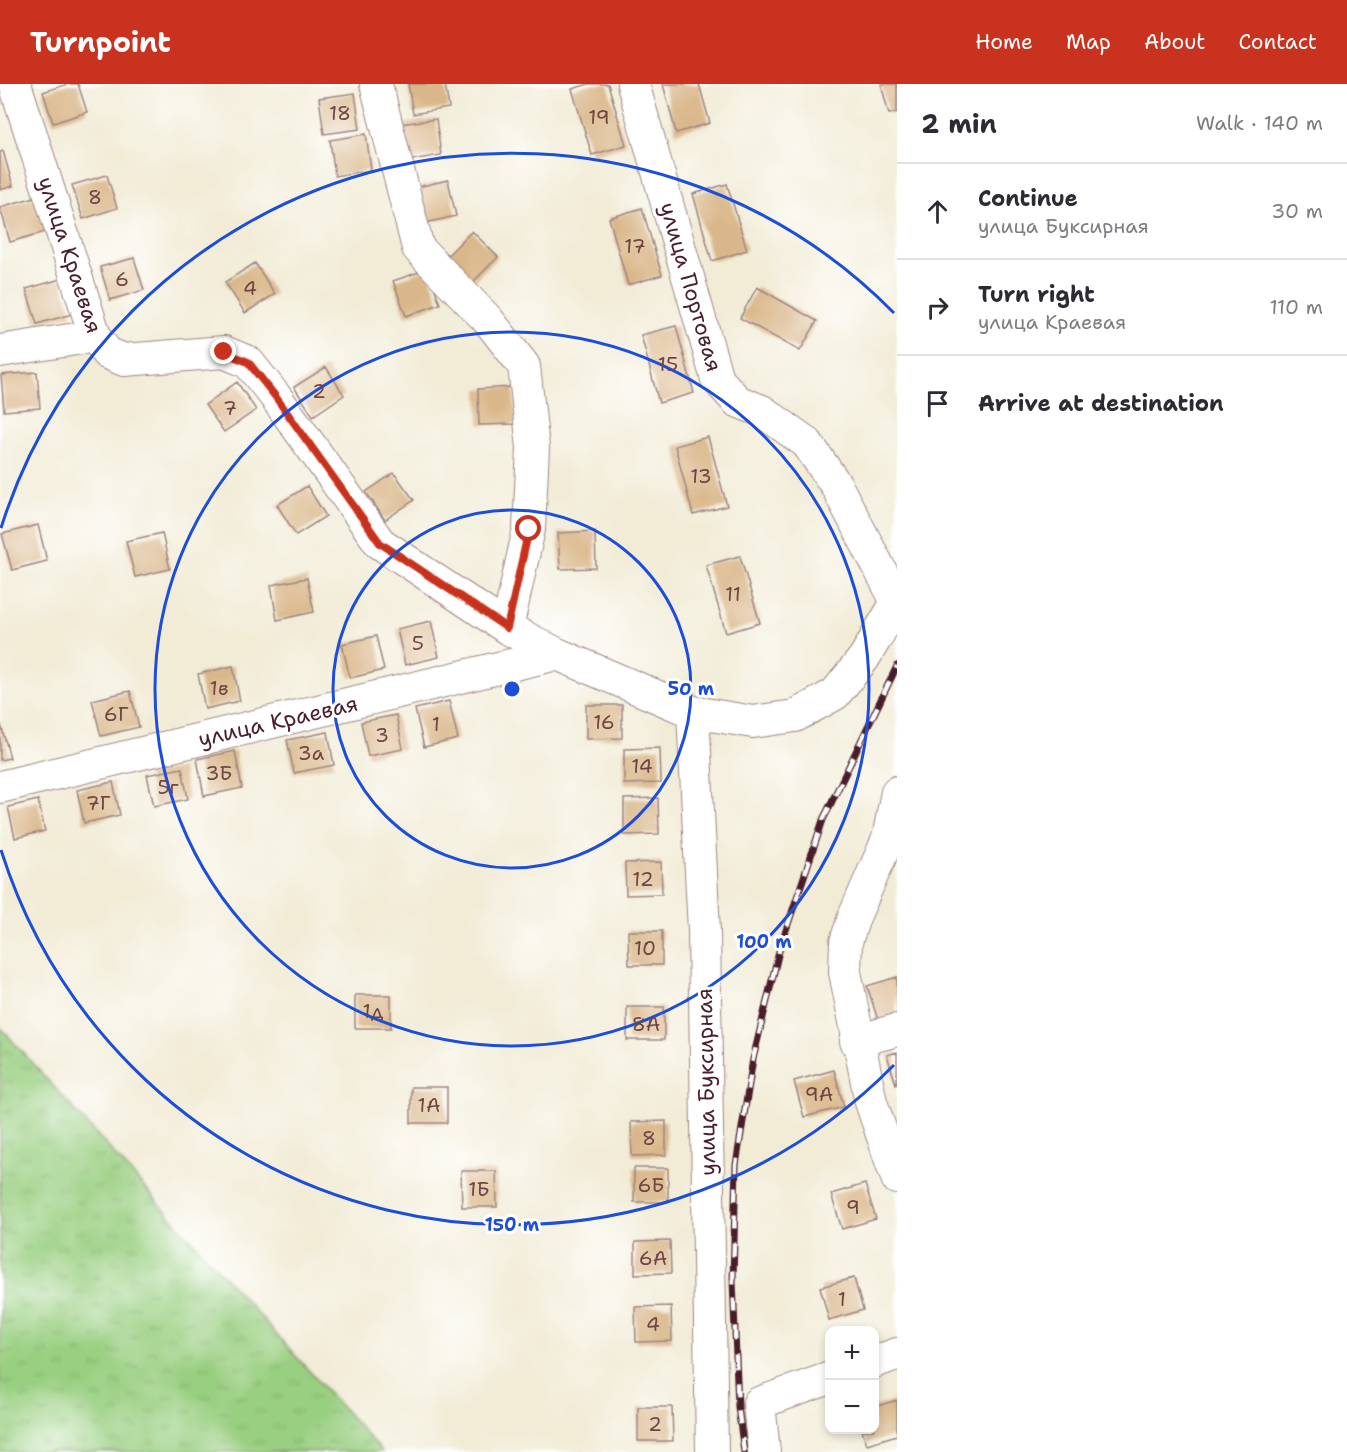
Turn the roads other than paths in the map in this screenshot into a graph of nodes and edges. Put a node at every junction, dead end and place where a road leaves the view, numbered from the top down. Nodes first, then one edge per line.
1 (15, 84) edge
2 (376, 84) edge
3 (633, 84) edge
4 (95, 336) junction
5 (0, 351) edge
6 (897, 602) edge
7 (507, 628) junction
8 (557, 654) junction
9 (693, 712) junction
10 (0, 787) edge
11 (897, 792) edge
12 (897, 1030) edge
13 (856, 1041) junction
14 (897, 1178) edge
15 (897, 1354) edge
16 (879, 1360) edge
17 (825, 1380) edge
18 (712, 1452) edge
19 (764, 1452) edge

1 - 4 street, улица Краевая
2 - 7 street
3 - 6 street, улица Портовая
4 - 5 street
4 - 7 street, улица Краевая
6 - 9 street, улица Краевая
7 - 8 street, улица Краевая
8 - 9 street, улица Краевая
8 - 10 street, улица Краевая
9 - 18 street, улица Буксирная
11 - 13 street
12 - 13 street
13 - 14 street
15 - 16 street
17 - 19 street

